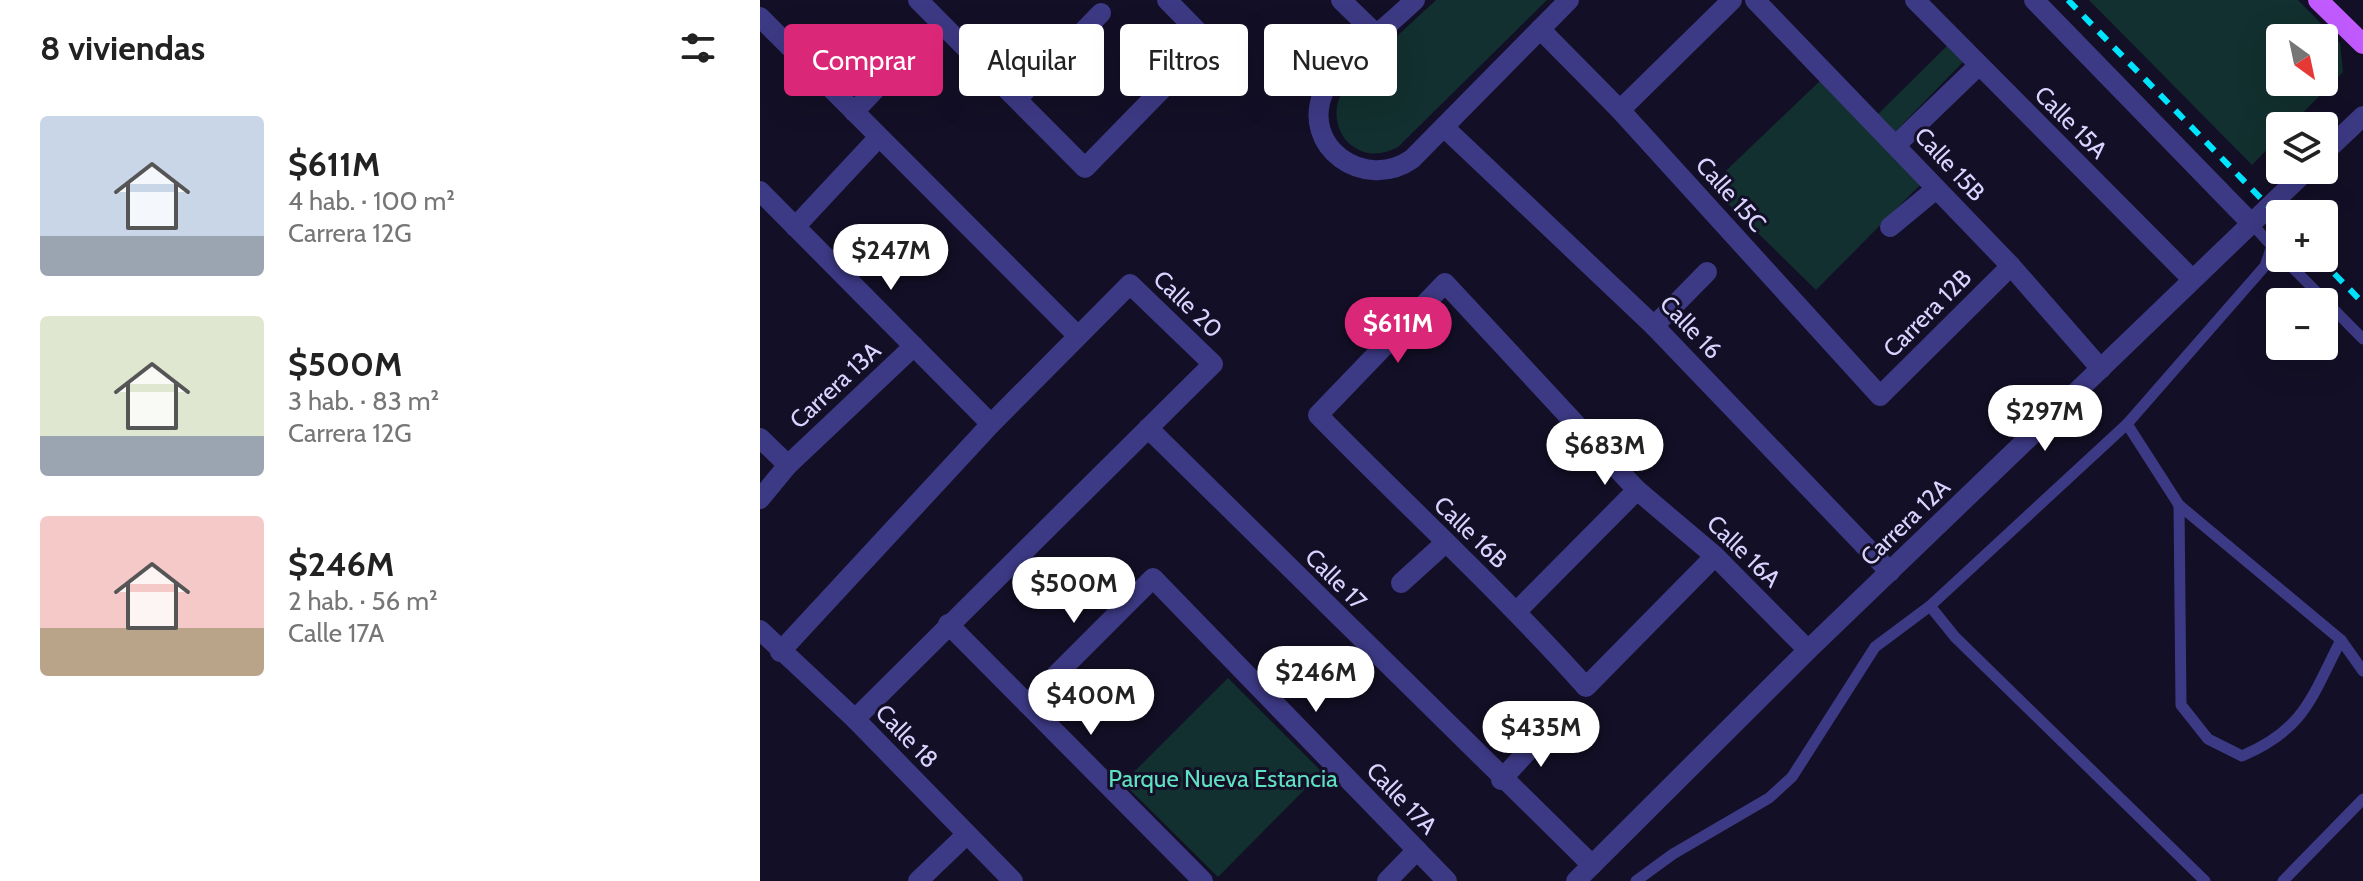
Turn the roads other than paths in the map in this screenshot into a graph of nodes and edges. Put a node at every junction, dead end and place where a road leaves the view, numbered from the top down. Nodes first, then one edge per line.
1 (918, 0) edge
2 (1167, 0) edge
3 (1341, 0) edge
4 (1415, 0) edge
5 (1569, 0) edge
6 (1732, 0) edge
7 (1755, 0) edge
8 (1915, 0) edge
9 (2034, 0) edge
10 (2318, 0) edge
11 (1101, 13) dead end
12 (760, 17) edge
13 (1366, 24) edge
14 (1390, 24) edge
15 (1540, 29) junction
16 (2363, 44) edge
17 (1978, 66) junction
18 (869, 96) edge
19 (1323, 96) edge
20 (1017, 99) junction
21 (1620, 110) junction
22 (854, 112) junction
23 (2363, 116) edge
24 (1445, 128) junction
25 (879, 137) junction
26 (2338, 140) edge
27 (1896, 145) junction
28 (2292, 184) edge
29 (1936, 189) junction
30 (760, 191) edge
31 (2251, 223) junction
32 (795, 227) junction
33 (1890, 227) dead end
34 (2266, 240) edge
35 (2266, 265) edge
36 (2011, 266) junction
37 (1707, 272) dead end
38 (2297, 272) edge
39 (2192, 279) junction
40 (1445, 283) joint
41 (1654, 326) junction
42 (1078, 336) junction
43 (2363, 339) edge
44 (914, 346) junction
45 (2101, 369) junction
46 (1880, 396) joint
47 (991, 424) junction
48 (2127, 424) junction
49 (1148, 428) junction
50 (760, 438) edge
51 (788, 465) junction
52 (1637, 490) junction
53 (760, 499) edge
54 (2179, 505) junction
55 (1444, 544) junction
56 (1715, 556) junction
57 (1890, 572) junction
58 (1401, 583) dead end
59 (1930, 606) junction
60 (1517, 611) junction
61 (948, 624) junction
62 (760, 630) edge
63 (2341, 640) junction
64 (1808, 650) junction
65 (780, 652) junction
66 (2363, 671) edge
67 (1027, 704) junction
68 (855, 719) junction
69 (1548, 729) dead end
70 (1501, 780) junction
71 (2363, 799) edge
72 (965, 836) junction
73 (1417, 850) junction
74 (1592, 865) junction
75 (918, 881) edge
76 (1013, 881) edge
77 (1203, 881) edge
78 (1387, 881) edge
79 (1447, 881) edge
80 (1576, 881) edge
81 (1636, 881) edge
82 (2205, 881) edge
83 (2283, 881) edge

1 - 20 street
2 - 20 street
3 - 13 street
4 - 14 street
5 - 15 street
6 - 21 street
7 - 27 street, Calle 15B
8 - 17 street, Calle 15A
9 - 31 street
10 - 16 main road
11 - 20 street
12 - 22 street
15 - 21 street, Calle 15C
15 - 24 street
17 - 27 street
17 - 39 street, Calle 15A
18 - 22 street
19 - 24 street
21 - 46 street, Calle 15C
22 - 25 street
23 - 26 street
24 - 41 street, Calle 16
25 - 32 street
25 - 42 street
27 - 29 street, Calle 15B
28 - 31 street, Carrera 12A
29 - 33 street
29 - 36 street, Calle 15B
30 - 32 street
31 - 34 lane
31 - 39 street, Carrera 12A
32 - 44 street
35 - 48 lane
36 - 45 street, Calle 15B
36 - 46 street, Carrera 12B
37 - 41 street
38 - 43 lane
39 - 45 street, Carrera 12A
40 - 52 street, Calle 16A
40 - 55 street, Calle 16B
41 - 57 street, Calle 16
42 - 47 street, Calle 20
42 - 49 street, Calle 20
44 - 47 street
44 - 51 street, Carrera 13A
45 - 57 street, Carrera 12A
47 - 65 street, Calle 20
48 - 54 lane
48 - 59 lane
49 - 61 street, Calle 20
49 - 70 street, Calle 17
50 - 51 street
51 - 53 street, Carrera 13A
52 - 56 street, Calle 16A
52 - 60 street
54 - 63 lane
54 - 63 lane
55 - 58 street
55 - 60 street, Calle 16B
56 - 60 street, Calle 16B
56 - 64 street, Calle 16A
57 - 64 street, Carrera 12A
59 - 81 lane
59 - 82 lane
61 - 67 street
61 - 68 street, Calle 20
62 - 65 street, Calle 18
63 - 66 lane
64 - 74 street, Carrera 12A
65 - 68 street, Calle 18
67 - 73 street, Calle 17A
67 - 77 street
68 - 72 street, Calle 18
69 - 70 street
70 - 74 street, Calle 17
71 - 83 lane
72 - 75 street
72 - 76 street, Calle 18
73 - 78 street
73 - 79 street, Calle 17A
74 - 80 street, Carrera 12A

